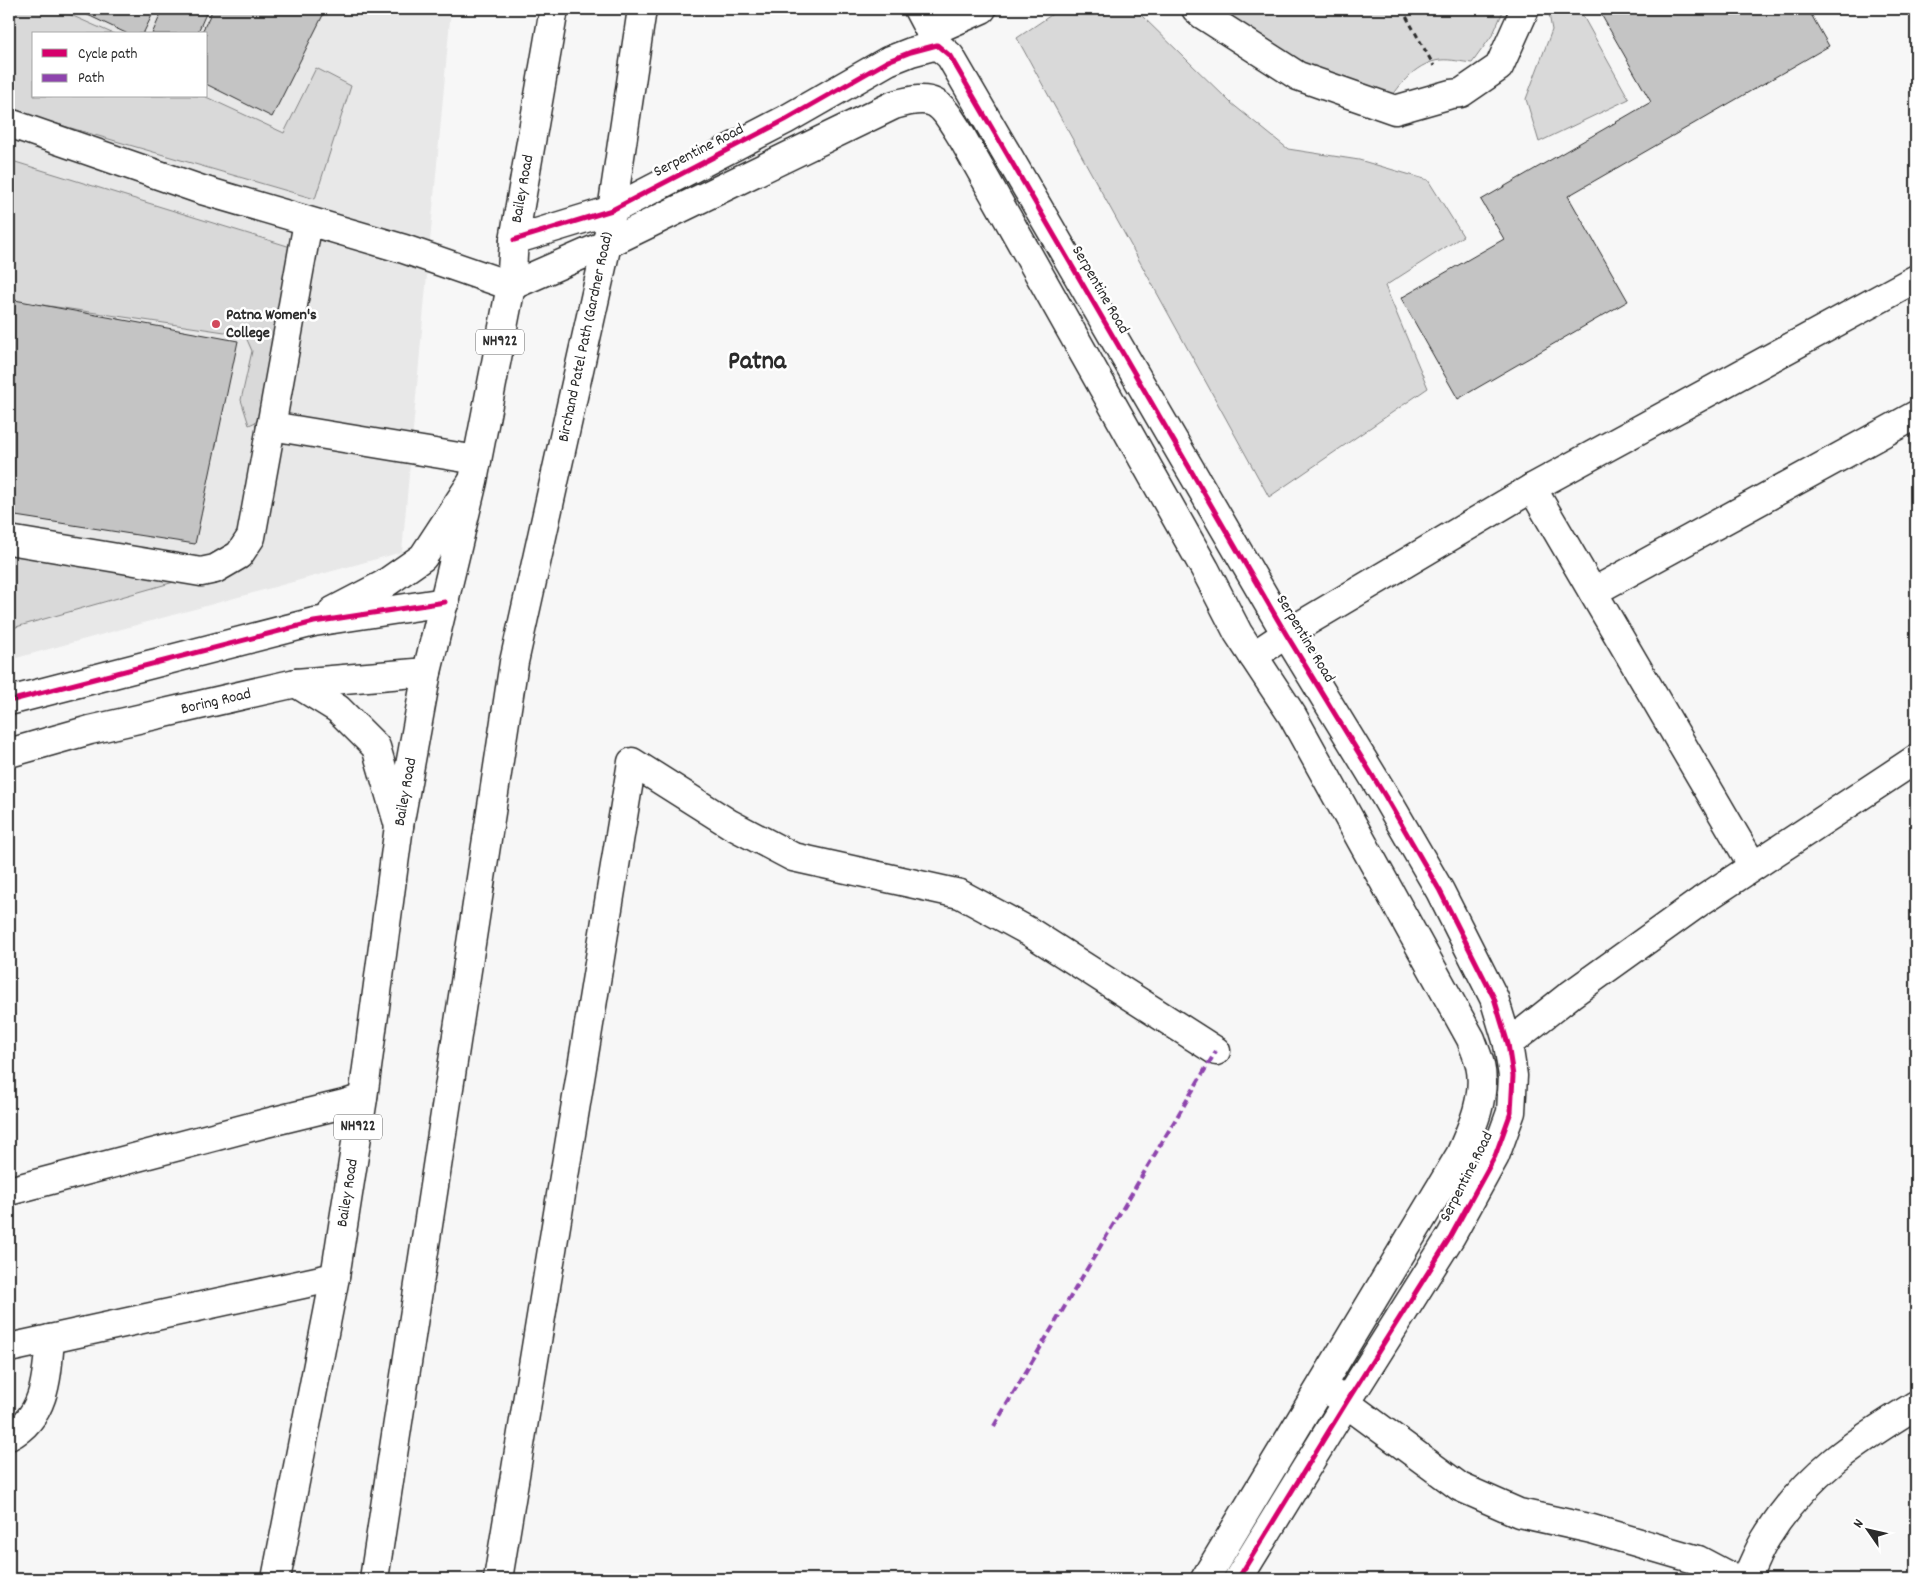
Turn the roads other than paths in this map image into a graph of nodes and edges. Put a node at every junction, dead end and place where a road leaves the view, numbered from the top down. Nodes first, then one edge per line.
1 (554, 9) edge
2 (642, 9) edge
3 (982, 9) edge
4 (1196, 9) edge
5 (1525, 9) edge
6 (928, 29) edge
7 (9, 122) edge
8 (612, 210) junction
9 (308, 222) junction
10 (514, 240) junction
11 (607, 244) junction
12 (1916, 279) edge
13 (511, 286) junction
14 (1916, 415) edge
15 (271, 426) junction
16 (475, 471) junction
17 (1532, 488) junction
18 (9, 540) edge
19 (1593, 592) junction
20 (444, 602) junction
21 (314, 622) junction
22 (1286, 634) junction
23 (1253, 656) junction
24 (427, 672) junction
25 (296, 683) junction
26 (9, 701) edge
27 (9, 753) edge
28 (1916, 759) edge
29 (399, 826) junction
30 (1753, 866) junction
31 (1508, 1044) junction
32 (1216, 1051) dead end
33 (1482, 1089) junction
34 (1512, 1093) junction
35 (363, 1098) junction
36 (9, 1191) edge
37 (335, 1277) junction
38 (50, 1339) junction
39 (9, 1348) edge
40 (1321, 1385) junction
41 (1346, 1403) junction
42 (1916, 1405) edge
43 (9, 1436) edge
44 (276, 1579) edge
45 (374, 1579) edge
46 (498, 1579) edge
47 (1205, 1579) edge
48 (1238, 1579) edge
49 (1734, 1579) edge
50 (1746, 1579) edge

1 - 10 main road, Bailey Road / NH922
2 - 8 main road, Birchand Patel Path (Gardner Road)
3 - 6 main road
4 - 5 main road
6 - 8 main road, Serpentine Road
6 - 22 main road, Serpentine Road
7 - 9 main road
8 - 10 main road, Serpentine Road
8 - 11 main road, Birchand Patel Path (Gardner Road)
9 - 13 main road
9 - 15 main road
10 - 13 main road, Bailey Road / NH922
11 - 13 main road
11 - 23 main road
11 - 45 main road, Birchand Patel Path (Gardner Road)
12 - 17 main road
13 - 16 main road, Bailey Road / NH922
14 - 19 main road
15 - 16 main road
15 - 18 main road
16 - 20 main road, Bailey Road / NH922
16 - 21 main road
17 - 19 main road
17 - 22 main road
19 - 30 main road
20 - 21 main road
20 - 24 main road, Bailey Road / NH922
21 - 26 main road
22 - 23 main road
22 - 31 main road, Serpentine Road
23 - 33 main road
24 - 25 main road, Boring Road
24 - 29 main road, Bailey Road / NH922
25 - 27 main road, Boring Road
25 - 29 main road
28 - 30 main road
29 - 35 main road, Bailey Road / NH922
30 - 31 main road
31 - 34 main road, Serpentine Road
32 - 46 main road
33 - 34 main road
33 - 40 main road
34 - 41 main road, Serpentine Road
35 - 36 main road
35 - 37 main road, Bailey Road / NH922
37 - 38 main road
37 - 44 main road, Bailey Road / NH922
38 - 39 main road
38 - 43 main road
40 - 41 main road
40 - 47 main road
41 - 48 main road, Serpentine Road
41 - 49 main road
42 - 50 main road

